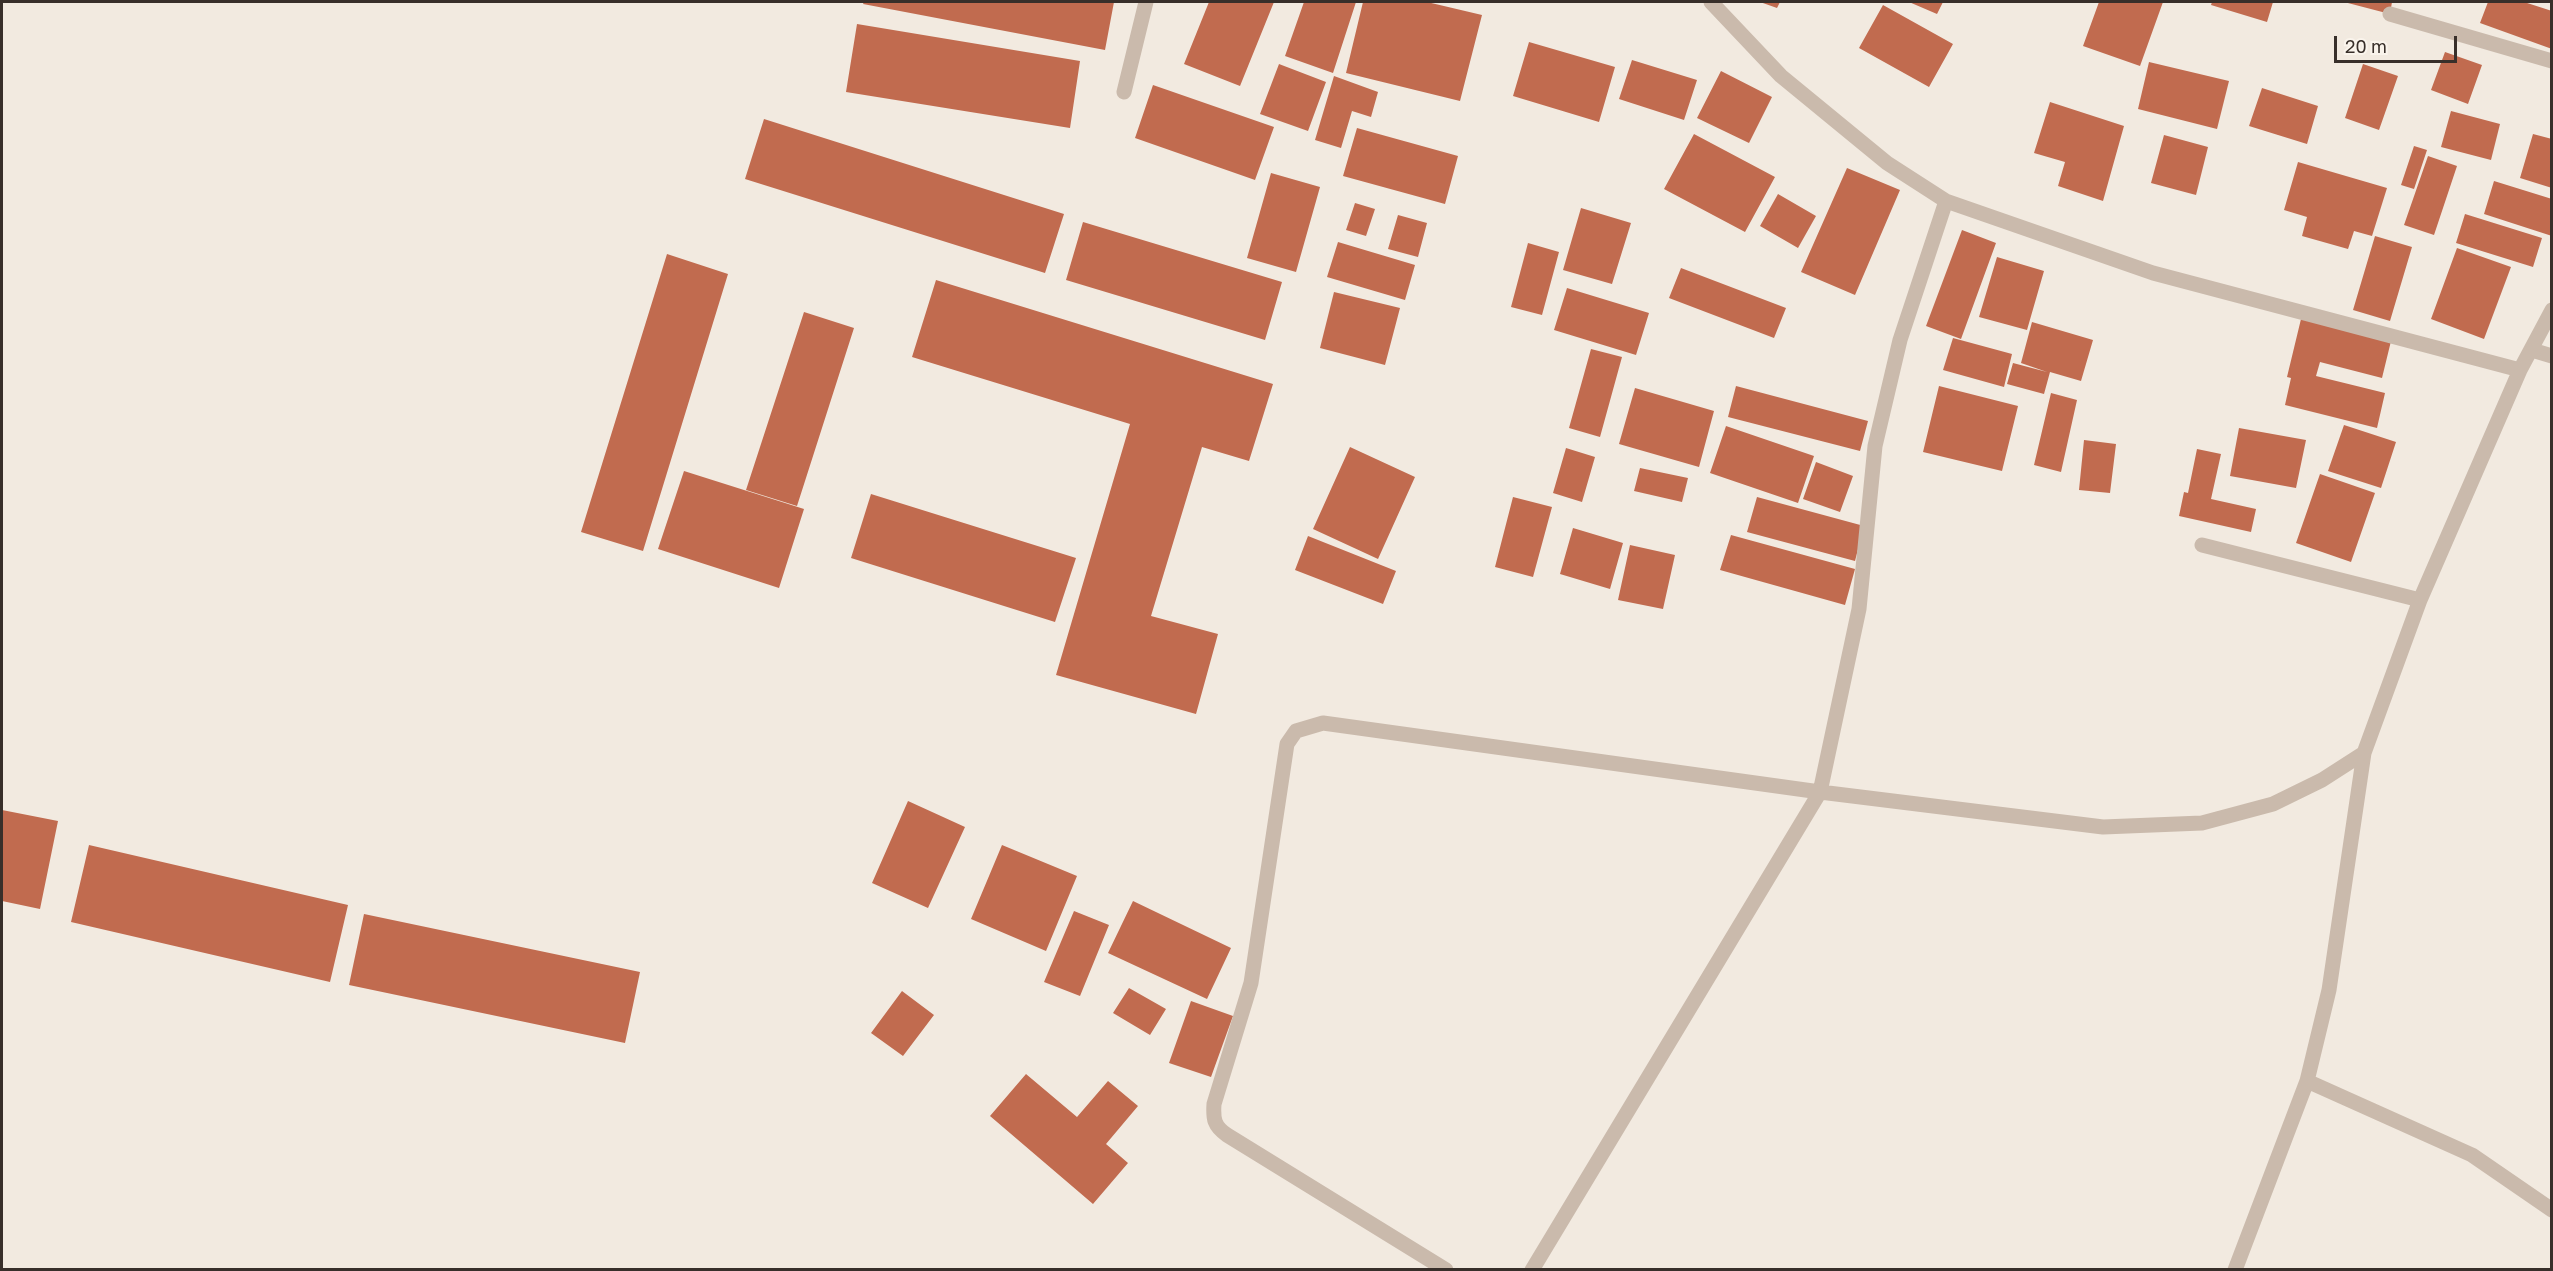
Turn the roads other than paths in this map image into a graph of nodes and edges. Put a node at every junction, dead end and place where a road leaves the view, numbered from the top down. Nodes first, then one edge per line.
1 (1146, 2) edge
2 (1712, 2) edge
3 (2390, 14) dead end
4 (2552, 61) edge
5 (1124, 92) dead end
6 (1946, 201) junction
7 (2552, 310) edge
8 (2532, 350) junction
9 (2552, 356) edge
10 (2520, 370) junction
11 (2202, 545) dead end
12 (2420, 600) junction
13 (2364, 753) junction
14 (1820, 792) junction
15 (2307, 1081) junction
16 (2552, 1210) edge
17 (1446, 1269) edge
18 (1532, 1269) edge
19 (2235, 1269) edge

1 - 5 street
2 - 6 street
3 - 4 street
6 - 10 street
6 - 14 street
7 - 8 street
8 - 9 street
8 - 10 street
10 - 12 street
11 - 12 street
12 - 13 street
13 - 14 street
13 - 15 street
14 - 17 street
14 - 18 street
15 - 16 street
15 - 19 street

